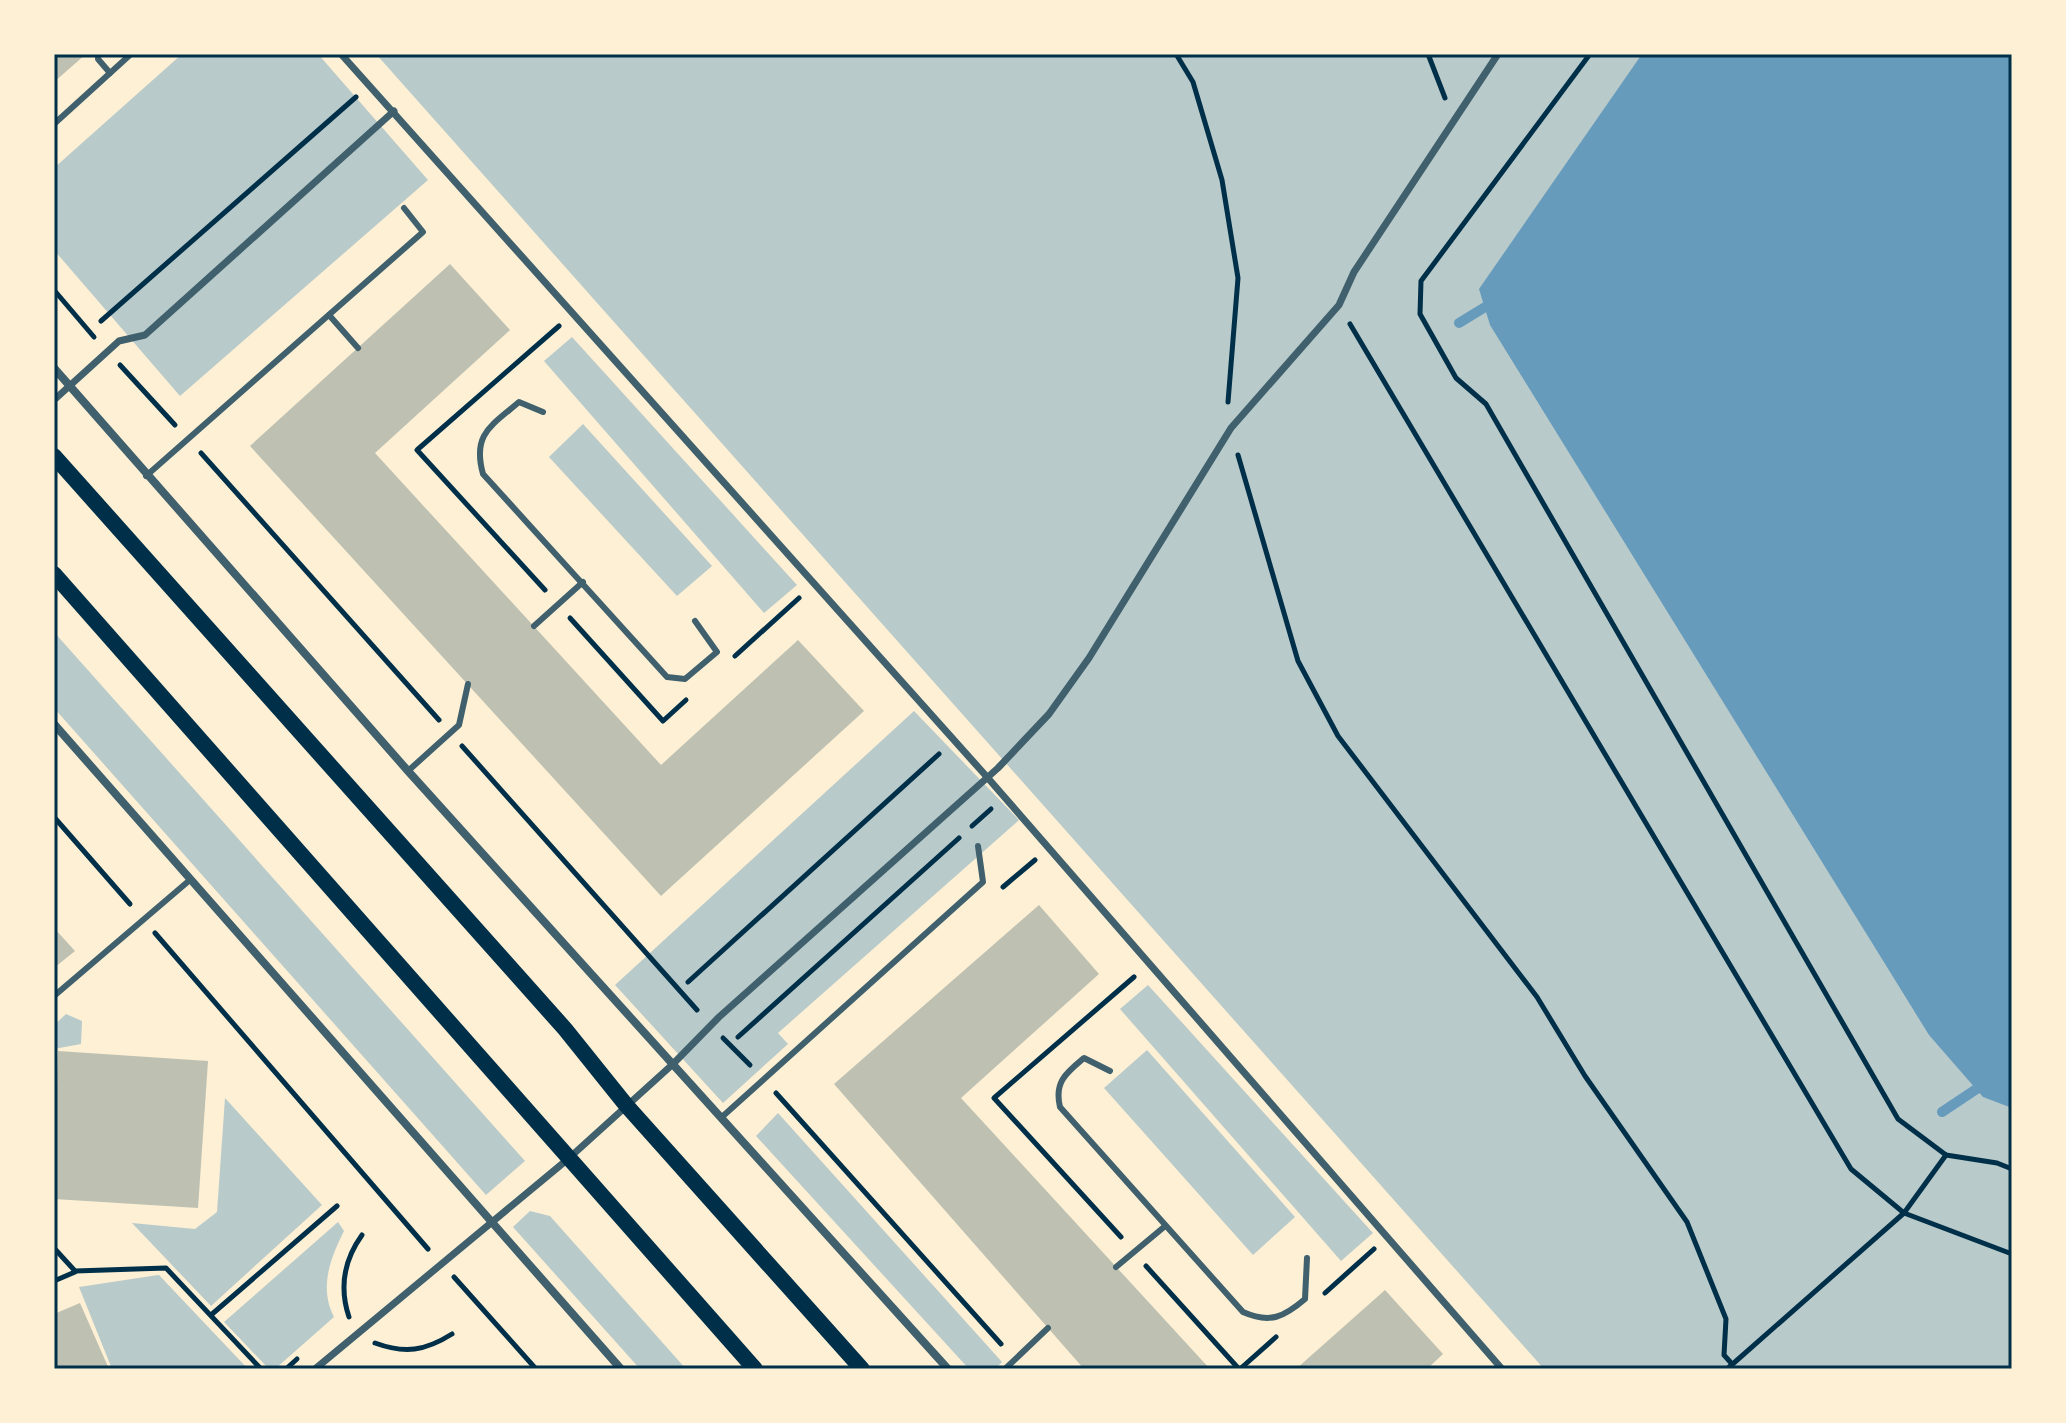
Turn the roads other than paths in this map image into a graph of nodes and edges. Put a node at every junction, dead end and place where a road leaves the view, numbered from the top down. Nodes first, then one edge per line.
1 (98, 54) edge
2 (131, 54) edge
3 (341, 54) edge
4 (1498, 54) edge
5 (110, 73) junction
6 (394, 111) junction
7 (54, 124) edge
8 (404, 208) dead end
9 (329, 315) junction
10 (358, 348) dead end
11 (54, 368) edge
12 (71, 387) junction
13 (54, 400) edge
14 (543, 412) dead end
15 (54, 456) edge
16 (146, 476) junction
17 (54, 574) edge
18 (583, 582) junction
19 (695, 621) dead end
20 (534, 626) dead end
21 (468, 684) dead end
22 (54, 724) edge
23 (408, 771) junction
24 (987, 777) junction
25 (978, 846) dead end
26 (192, 878) junction
27 (54, 996) edge
28 (673, 1064) junction
29 (1110, 1071) dead end
30 (626, 1105) junction
31 (723, 1116) junction
32 (568, 1159) junction
33 (492, 1225) junction
34 (1164, 1227) junction
35 (1307, 1258) dead end
36 (1116, 1267) dead end
37 (1048, 1328) dead end
38 (315, 1369) edge
39 (621, 1369) edge
40 (755, 1369) edge
41 (862, 1369) edge
42 (948, 1369) edge
43 (1005, 1369) edge
44 (1502, 1369) edge

1 - 5 lane
2 - 5 lane
3 - 6 street
4 - 24 street
5 - 7 lane
6 - 12 street
6 - 24 street
8 - 9 lane
9 - 10 lane
9 - 16 lane
11 - 12 street
12 - 13 street
12 - 16 street
14 - 18 lane
15 - 30 main road
16 - 23 street
17 - 32 main road
18 - 19 lane
18 - 20 lane
21 - 23 lane
22 - 26 street
23 - 28 street
24 - 28 street
24 - 44 street
25 - 31 lane
26 - 27 lane
26 - 33 street
28 - 30 street
28 - 31 street
29 - 34 lane
30 - 32 street
30 - 41 main road
31 - 42 street
32 - 33 street
32 - 40 main road
33 - 38 street
33 - 39 street
34 - 35 lane
34 - 36 lane
37 - 43 lane

